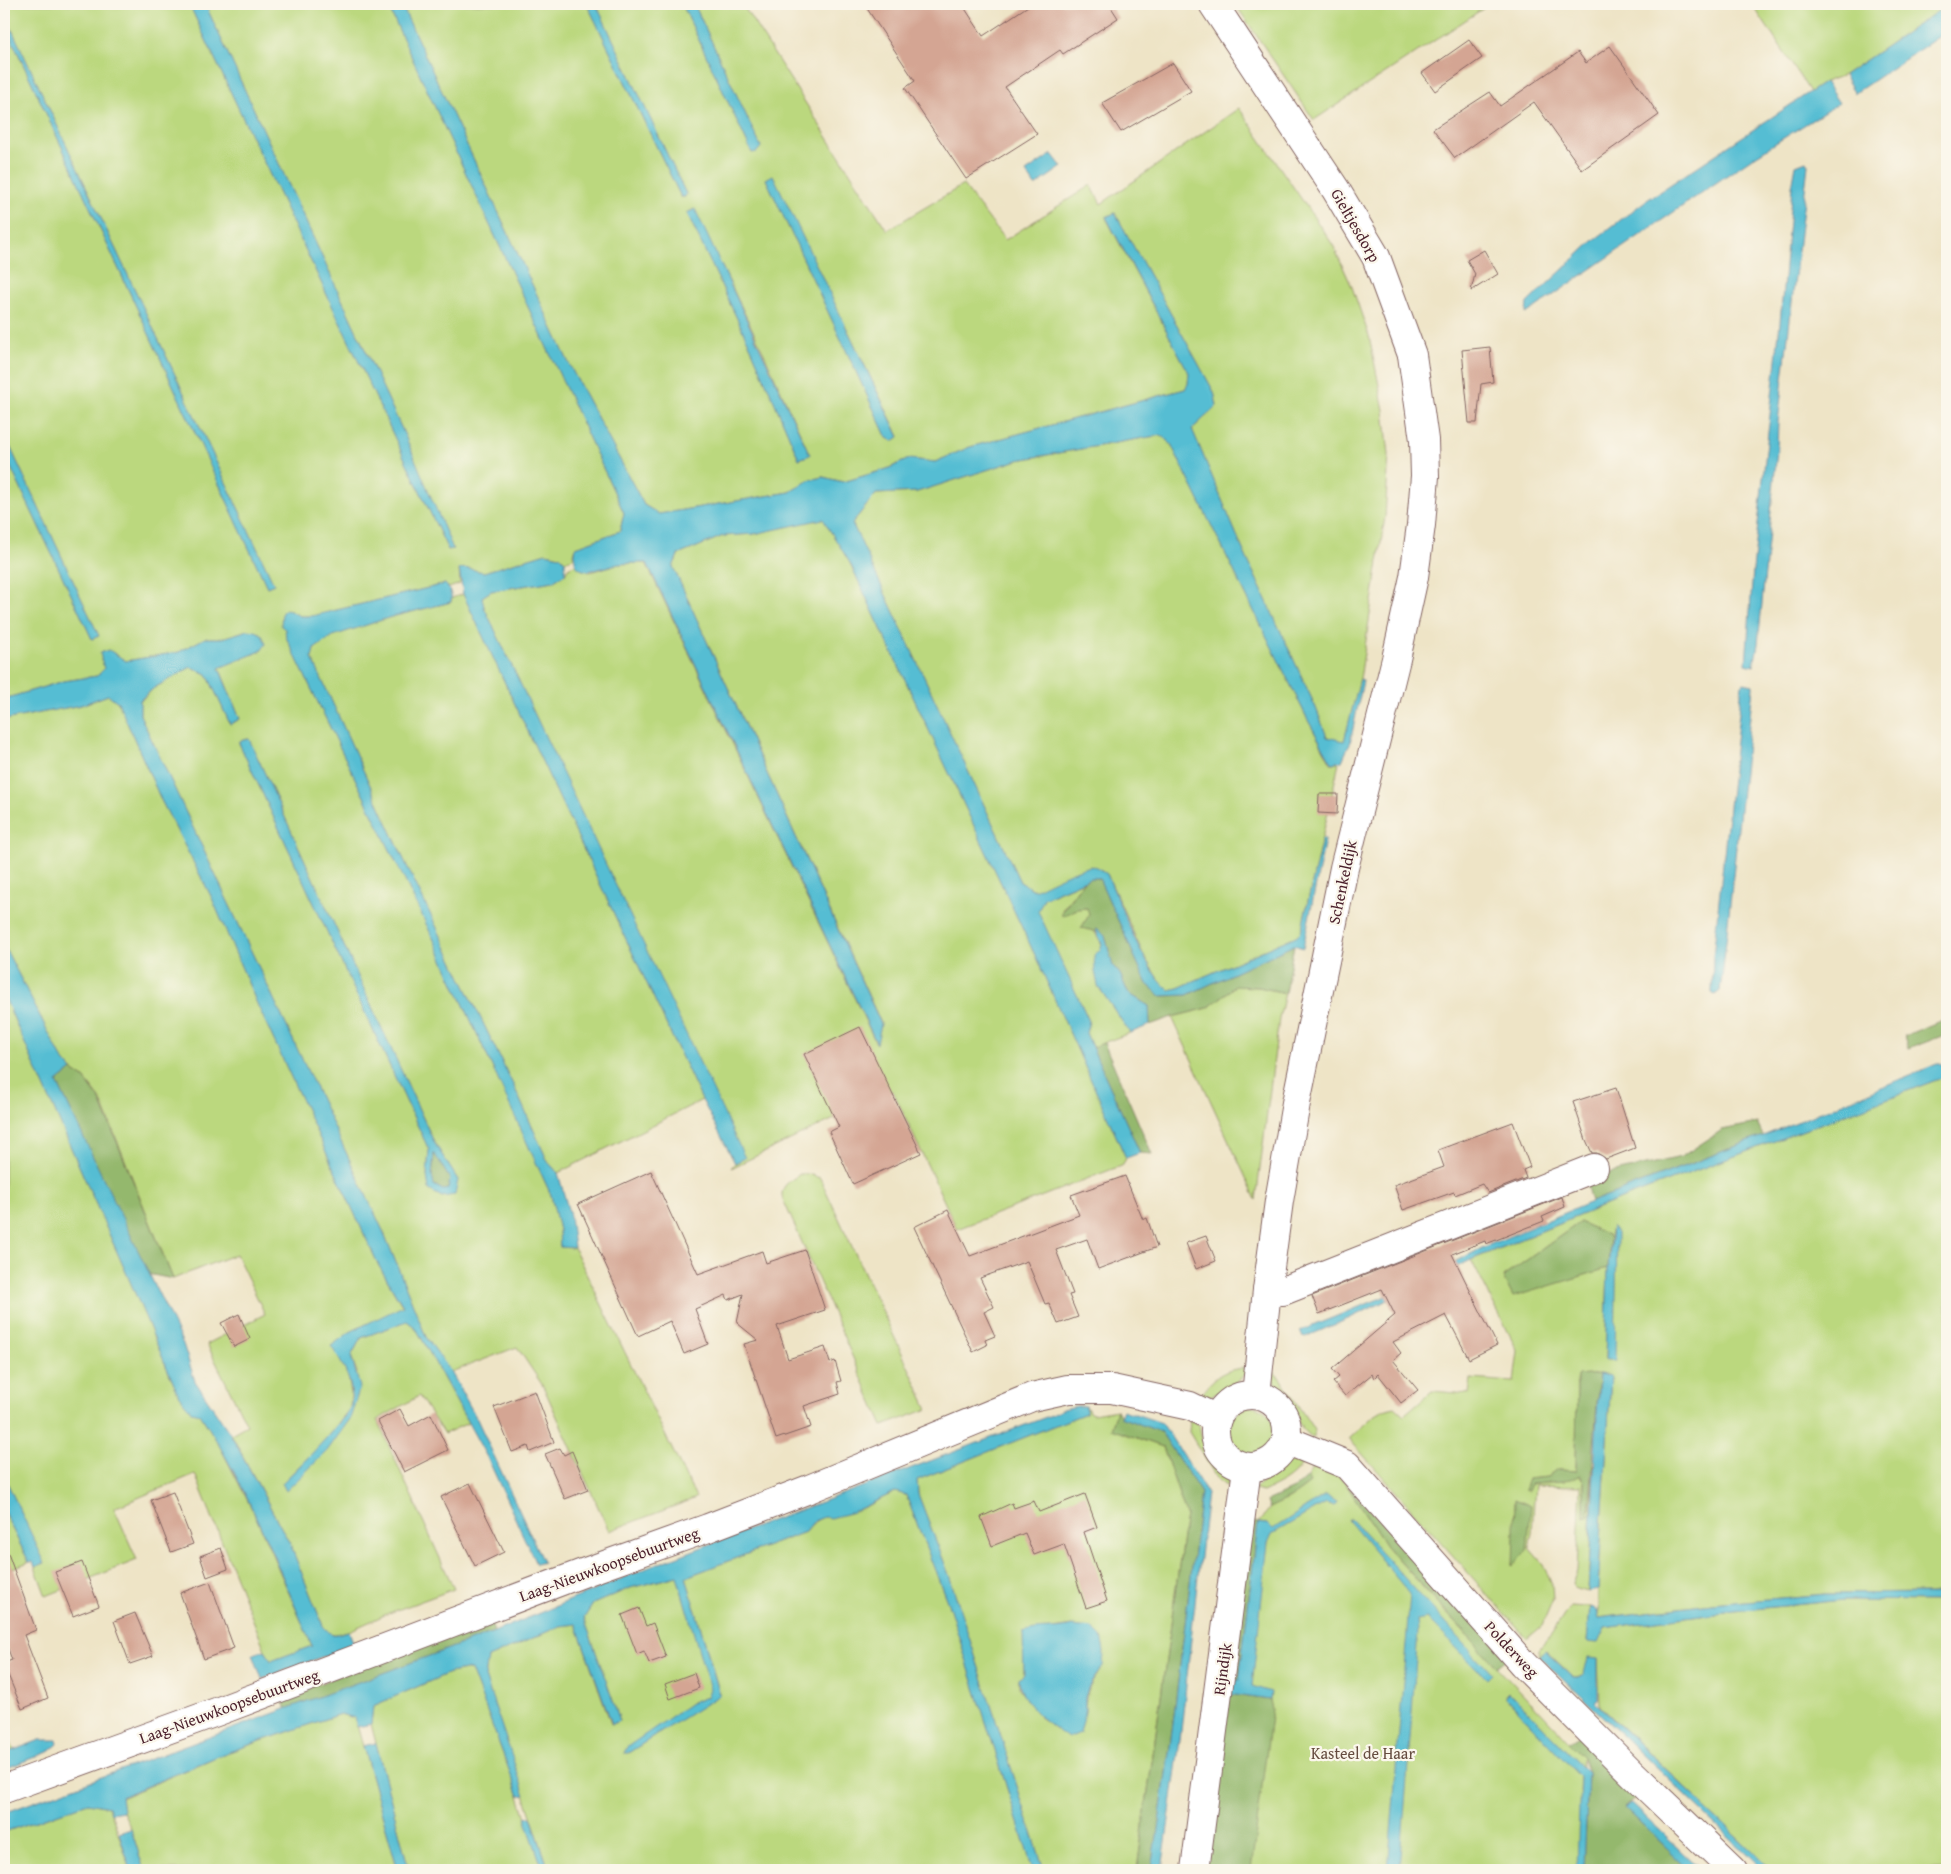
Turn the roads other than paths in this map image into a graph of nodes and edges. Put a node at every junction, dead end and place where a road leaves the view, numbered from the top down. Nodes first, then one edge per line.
1 (1213, 4) edge
2 (1425, 476) joint
3 (1594, 1168) dead end
4 (1267, 1290) junction
5 (1256, 1395) junction
6 (1216, 1419) junction
7 (1286, 1440) junction
8 (1247, 1468) junction
9 (4, 1789) edge
10 (1195, 1870) edge
11 (1733, 1870) edge

1 - 2 street, Gieltjesdorp
2 - 4 street, Schenkeldijk
3 - 4 street
4 - 5 street
5 - 6 street
5 - 7 street
6 - 8 street
6 - 9 street, Laag-Nieuwkoopsebuurtweg
7 - 8 street
7 - 11 street, Polderweg
8 - 10 street, Rijndijk

